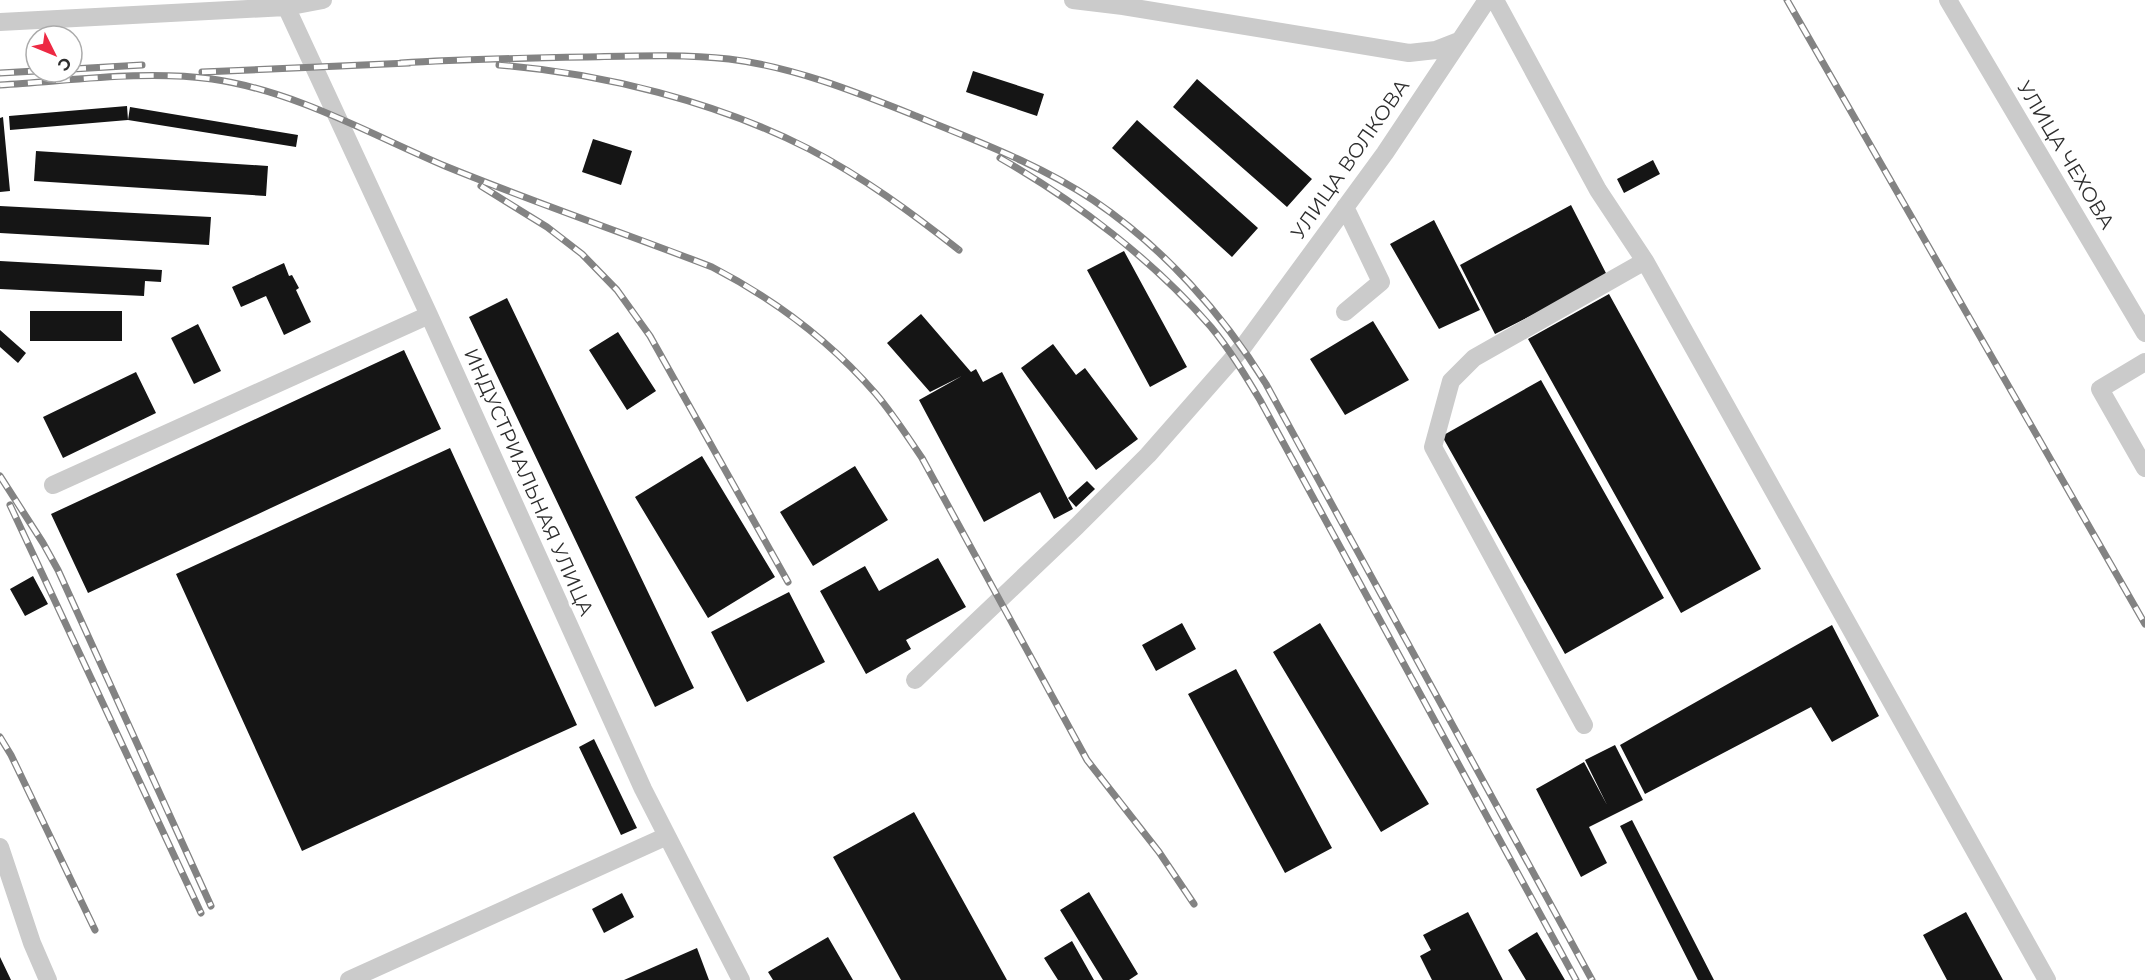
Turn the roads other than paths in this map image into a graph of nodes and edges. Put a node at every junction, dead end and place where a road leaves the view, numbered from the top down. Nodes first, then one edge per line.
1 (323, 0) edge
2 (1073, 0) edge
3 (1487, 0) edge
4 (1495, 0) edge
5 (1948, 0) edge
6 (285, 3) edge
7 (0, 22) edge
8 (1459, 41) junction
9 (1345, 207) junction
10 (1646, 261) junction
11 (1345, 312) dead end
12 (429, 315) junction
13 (2145, 333) edge
14 (2145, 362) edge
15 (2145, 468) edge
16 (53, 486) dead end
17 (915, 680) dead end
18 (1584, 725) dead end
19 (667, 836) junction
20 (0, 847) edge
21 (48, 980) edge
22 (349, 980) edge
23 (741, 980) edge
24 (2046, 980) edge

1 - 6 street
2 - 8 street
3 - 8 street, УЛИЦА ВОЛКОВА
4 - 10 street
5 - 13 street, УЛИЦА ЧЕХОВА
6 - 7 street
6 - 12 street, ИНДУСТРИАЛЬНАЯ УЛИЦА
8 - 9 street, УЛИЦА ВОЛКОВА
9 - 11 street
9 - 17 street, УЛИЦА ВОЛКОВА
10 - 18 street
10 - 24 street
12 - 16 street
12 - 19 street, ИНДУСТРИАЛЬНАЯ УЛИЦА
14 - 15 street
19 - 22 street
19 - 23 street, ИНДУСТРИАЛЬНАЯ УЛИЦА
20 - 21 street

